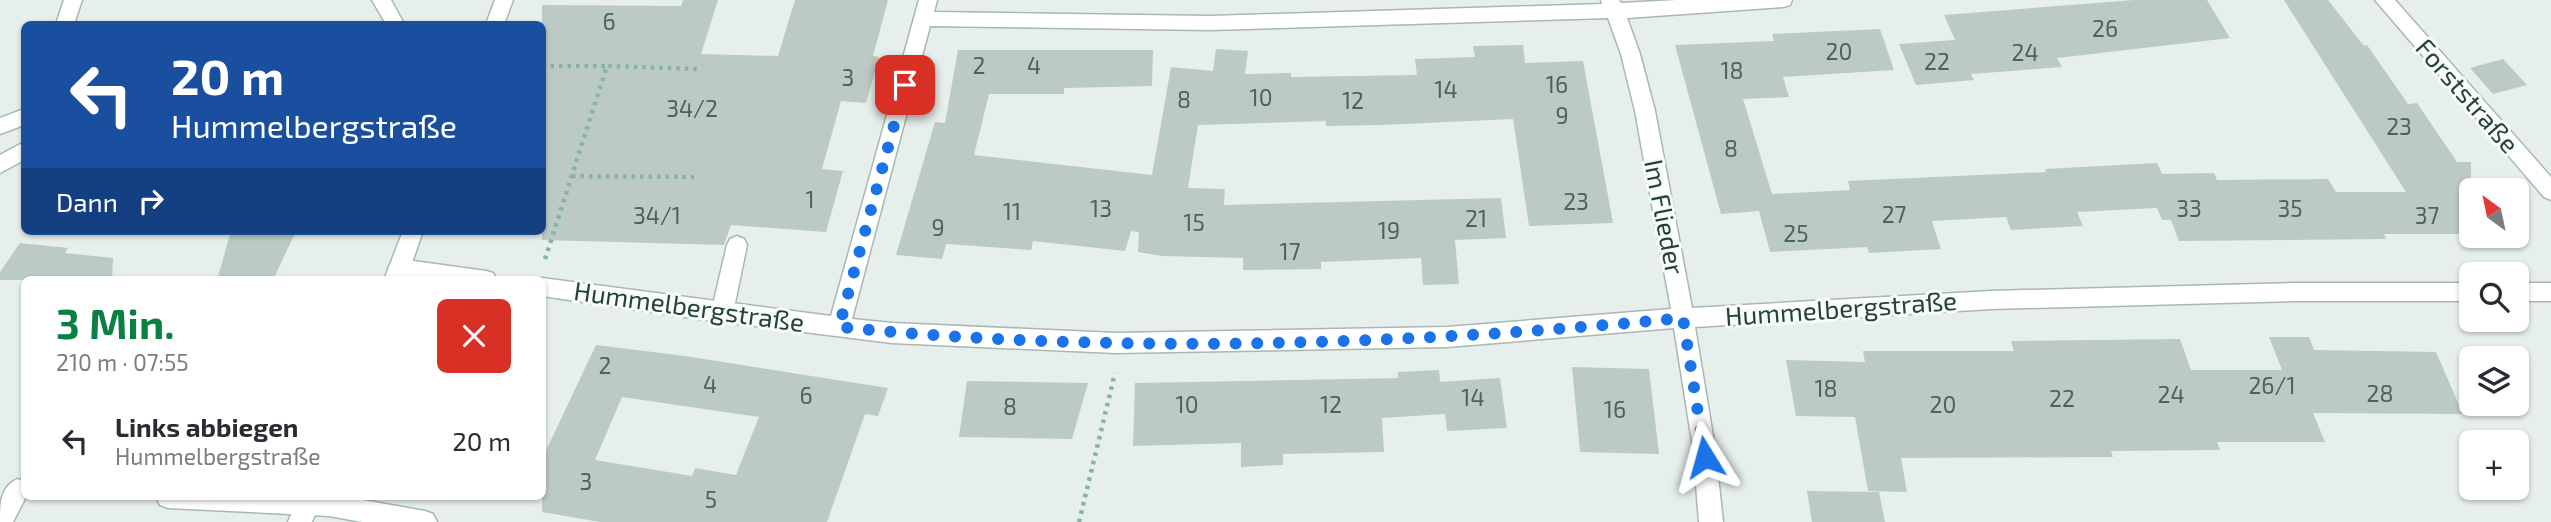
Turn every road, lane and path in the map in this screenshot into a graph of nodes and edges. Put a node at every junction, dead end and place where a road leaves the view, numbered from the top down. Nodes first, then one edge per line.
1 (73, 0) edge
2 (381, 0) edge
3 (504, 0) edge
4 (1783, 0) edge
5 (2384, 0) edge
6 (1613, 5) edge
7 (926, 10) edge
8 (66, 21) edge
9 (393, 21) edge
10 (496, 21) edge
11 (546, 66) edge
12 (607, 66) junction
13 (697, 69) dead end
14 (21, 120) edge
15 (0, 126) edge
16 (21, 151) edge
17 (0, 164) edge
18 (572, 176) junction
19 (694, 177) dead end
20 (2551, 191) edge
21 (412, 235) edge
22 (737, 245) dead end
23 (397, 274) edge
24 (427, 276) edge
25 (543, 276) edge
26 (546, 278) edge
27 (2459, 292) edge
28 (2529, 292) edge
29 (2551, 292) edge
30 (722, 313) junction
31 (1683, 318) junction
32 (839, 327) junction
33 (1116, 343) junction
34 (14, 489) edge
35 (209, 500) edge
36 (305, 507) edge
37 (0, 522) edge
38 (425, 522) edge
39 (1079, 522) edge
40 (1711, 522) edge

1 - 8 street
2 - 9 street
3 - 10 street
4 - 6 street
5 - 20 street, Forststraße
6 - 7 street
6 - 31 street, Im Flieder
7 - 32 street
11 - 12 path
12 - 13 path
12 - 18 path
14 - 15 street
16 - 17 street
18 - 19 path
18 - 25 path
21 - 23 street
22 - 30 street
23 - 24 street
26 - 30 street, Hummelbergstraße
27 - 31 street, Hummelbergstraße
28 - 29 street
30 - 32 street, Hummelbergstraße
31 - 33 street, Hummelbergstraße
31 - 40 street, Im Flieder
32 - 33 street, Hummelbergstraße
33 - 39 path
34 - 37 street
35 - 36 street
36 - 38 street

